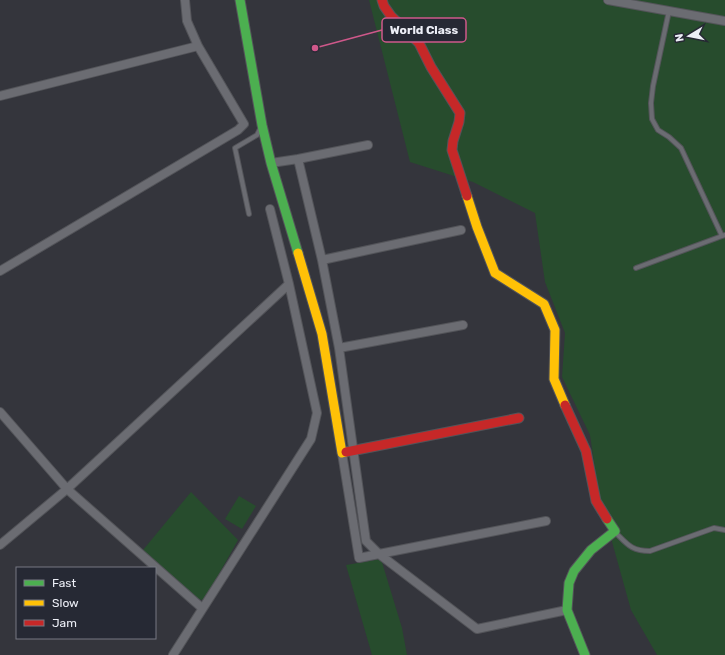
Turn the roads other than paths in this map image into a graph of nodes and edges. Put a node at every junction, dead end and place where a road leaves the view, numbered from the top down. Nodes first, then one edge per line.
1 (185, 0) edge
2 (240, 0) edge
3 (382, 0) edge
4 (608, 0) edge
5 (669, 11) junction
6 (725, 21) edge
7 (198, 46) junction
8 (0, 96) edge
9 (262, 125) junction
10 (368, 145) dead end
11 (298, 158) junction
12 (271, 163) junction
13 (270, 209) dead end
14 (249, 214) dead end
15 (462, 230) dead end
16 (723, 235) edge
17 (322, 260) junction
18 (636, 268) dead end
19 (0, 271) edge
20 (288, 284) junction
21 (463, 325) dead end
22 (339, 348) junction
23 (0, 412) edge
24 (519, 418) dead end
25 (352, 450) junction
26 (342, 453) junction
27 (67, 489) junction
28 (546, 521) dead end
29 (725, 530) edge
30 (615, 531) junction
31 (0, 545) edge
32 (379, 554) junction
33 (155, 567) edge
34 (156, 567) edge
35 (202, 608) junction
36 (568, 610) junction
37 (173, 655) edge
38 (585, 655) edge

1 - 7 street
2 - 9 street
3 - 30 street
4 - 5 street
5 - 6 street
5 - 16 lane
7 - 8 street
7 - 19 street
9 - 12 street
9 - 14 lane
10 - 11 street
11 - 12 street
11 - 17 street
12 - 26 street
13 - 20 street
15 - 17 street
16 - 18 lane
17 - 22 street
20 - 27 street
20 - 35 street
21 - 22 street
22 - 25 street
23 - 27 street
24 - 25 street
25 - 26 street
25 - 32 street
26 - 32 street
27 - 31 street
27 - 33 street
28 - 32 street
29 - 30 lane
30 - 36 street
32 - 36 street
34 - 35 street
35 - 37 street
36 - 38 street

